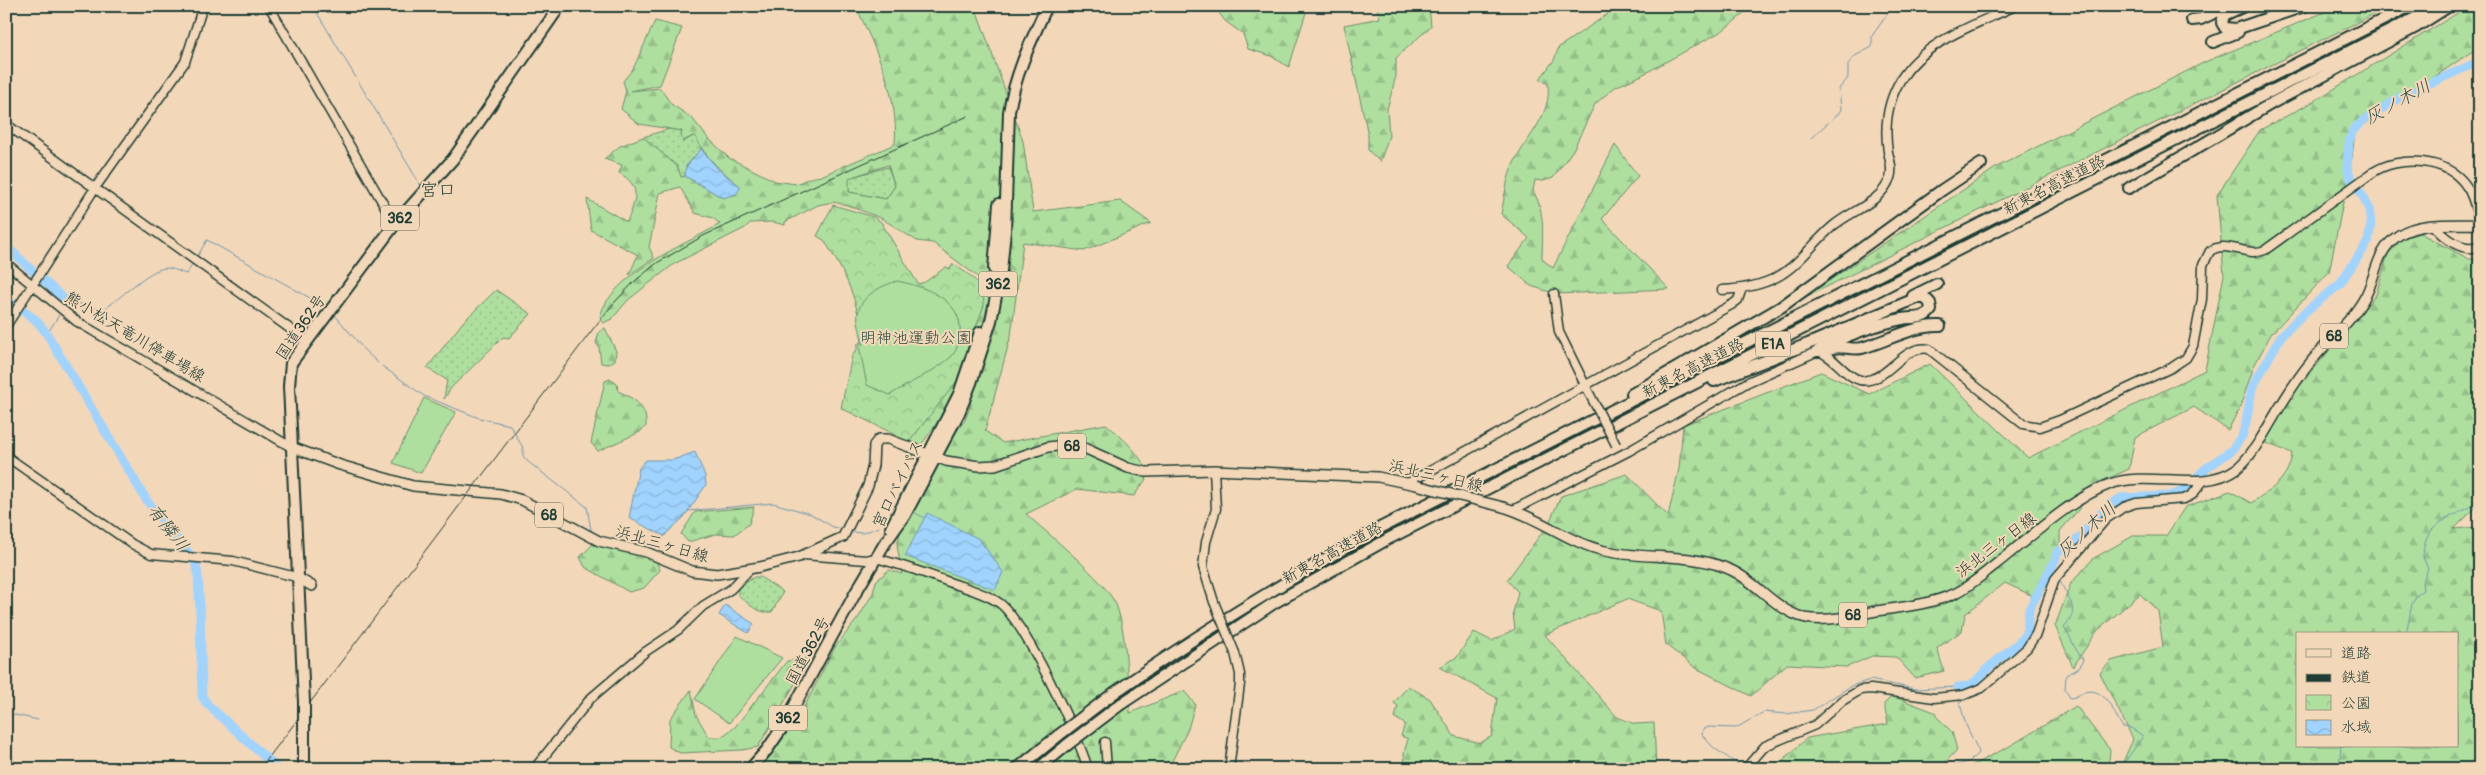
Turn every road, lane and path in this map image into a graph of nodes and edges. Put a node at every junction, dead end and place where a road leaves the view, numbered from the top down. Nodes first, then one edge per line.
1 (203, 6) edge
2 (269, 6) edge
3 (560, 6) edge
4 (1039, 6) edge
5 (1047, 6) edge
6 (2015, 6) edge
7 (2229, 6) edge
8 (2244, 6) edge
9 (2304, 6) edge
10 (2410, 6) edge
11 (2439, 6) edge
12 (2449, 6) edge
13 (2192, 20) dead end
14 (2262, 22) junction
15 (2213, 42) dead end
16 (6, 124) edge
17 (1981, 164) dead end
18 (95, 188) junction
19 (2129, 188) dead end
20 (395, 224) junction
21 (2480, 224) edge
22 (2434, 226) junction
23 (2480, 246) edge
24 (6, 263) edge
25 (1937, 284) dead end
26 (33, 286) junction
27 (1742, 288) junction
28 (1722, 290) dead end
29 (1554, 294) dead end
30 (1889, 308) junction
31 (6, 326) edge
32 (1940, 326) dead end
33 (307, 340) junction
34 (1822, 352) junction
35 (1586, 389) junction
36 (1668, 398) junction
37 (291, 447) junction
38 (1621, 454) junction
39 (6, 456) edge
40 (932, 456) junction
41 (1214, 470) junction
42 (1478, 478) junction
43 (2198, 480) junction
44 (1412, 484) junction
45 (1513, 510) junction
46 (885, 543) joint
47 (804, 555) junction
48 (876, 558) junction
49 (750, 569) junction
50 (296, 577) junction
51 (312, 586) dead end
52 (1105, 742) dead end
53 (1746, 767) edge
54 (304, 769) edge
55 (534, 769) edge
56 (750, 769) edge
57 (1016, 769) edge
58 (1038, 769) edge
59 (1088, 769) edge
60 (1107, 769) edge
61 (1229, 769) edge

1 - 18 street
2 - 20 street
3 - 20 highway, 国道362号 / 362
4 - 40 highway, 宮口バイパス / 362
5 - 40 highway, 宮口バイパス / 362
6 - 27 street
7 - 13 highway
8 - 14 highway
9 - 14 highway
10 - 42 highway, 新東名高速道路 / E1A
11 - 36 highway, 新東名高速道路 / E1A
12 - 19 highway
14 - 15 highway
16 - 18 street
17 - 42 highway
18 - 26 street
18 - 33 street
20 - 33 highway, 国道362号 / 362
21 - 22 main road, 浜北三ヶ日線 / 68
21 - 34 street
22 - 23 main road
22 - 43 main road, 浜北三ヶ日線 / 68
24 - 26 street, 熊小松天竜川停車場線
25 - 30 highway
26 - 31 street
26 - 37 street, 熊小松天竜川停車場線
27 - 28 street
27 - 35 street
29 - 35 street
30 - 34 highway
30 - 36 highway
32 - 34 highway
33 - 37 highway, 国道362号 / 362
34 - 38 street
35 - 38 street, bridge
35 - 44 street
36 - 58 highway, 新東名高速道路 / E1A, bridge
37 - 49 main road, 浜北三ヶ日線 / 68
37 - 50 highway, 国道362号 / 362
38 - 45 street
39 - 50 street
40 - 41 main road, 浜北三ヶ日線 / 68
40 - 46 highway, 宮口バイパス / 362
40 - 47 main road, 浜北三ヶ日線 / 68
41 - 44 main road, 浜北三ヶ日線 / 68
41 - 61 street, bridge
42 - 57 highway, 新東名高速道路 / E1A, bridge
43 - 45 main road, 浜北三ヶ日線 / 68
43 - 53 street
44 - 45 main road, 浜北三ヶ日線 / 68, bridge
46 - 48 highway, 国道362号 / 362
47 - 48 street
47 - 49 main road, 浜北三ヶ日線 / 68
48 - 56 highway, 国道362号 / 362
48 - 59 street
49 - 55 street
50 - 51 main road
50 - 54 highway, 国道362号 / 362, bridge
52 - 60 street

